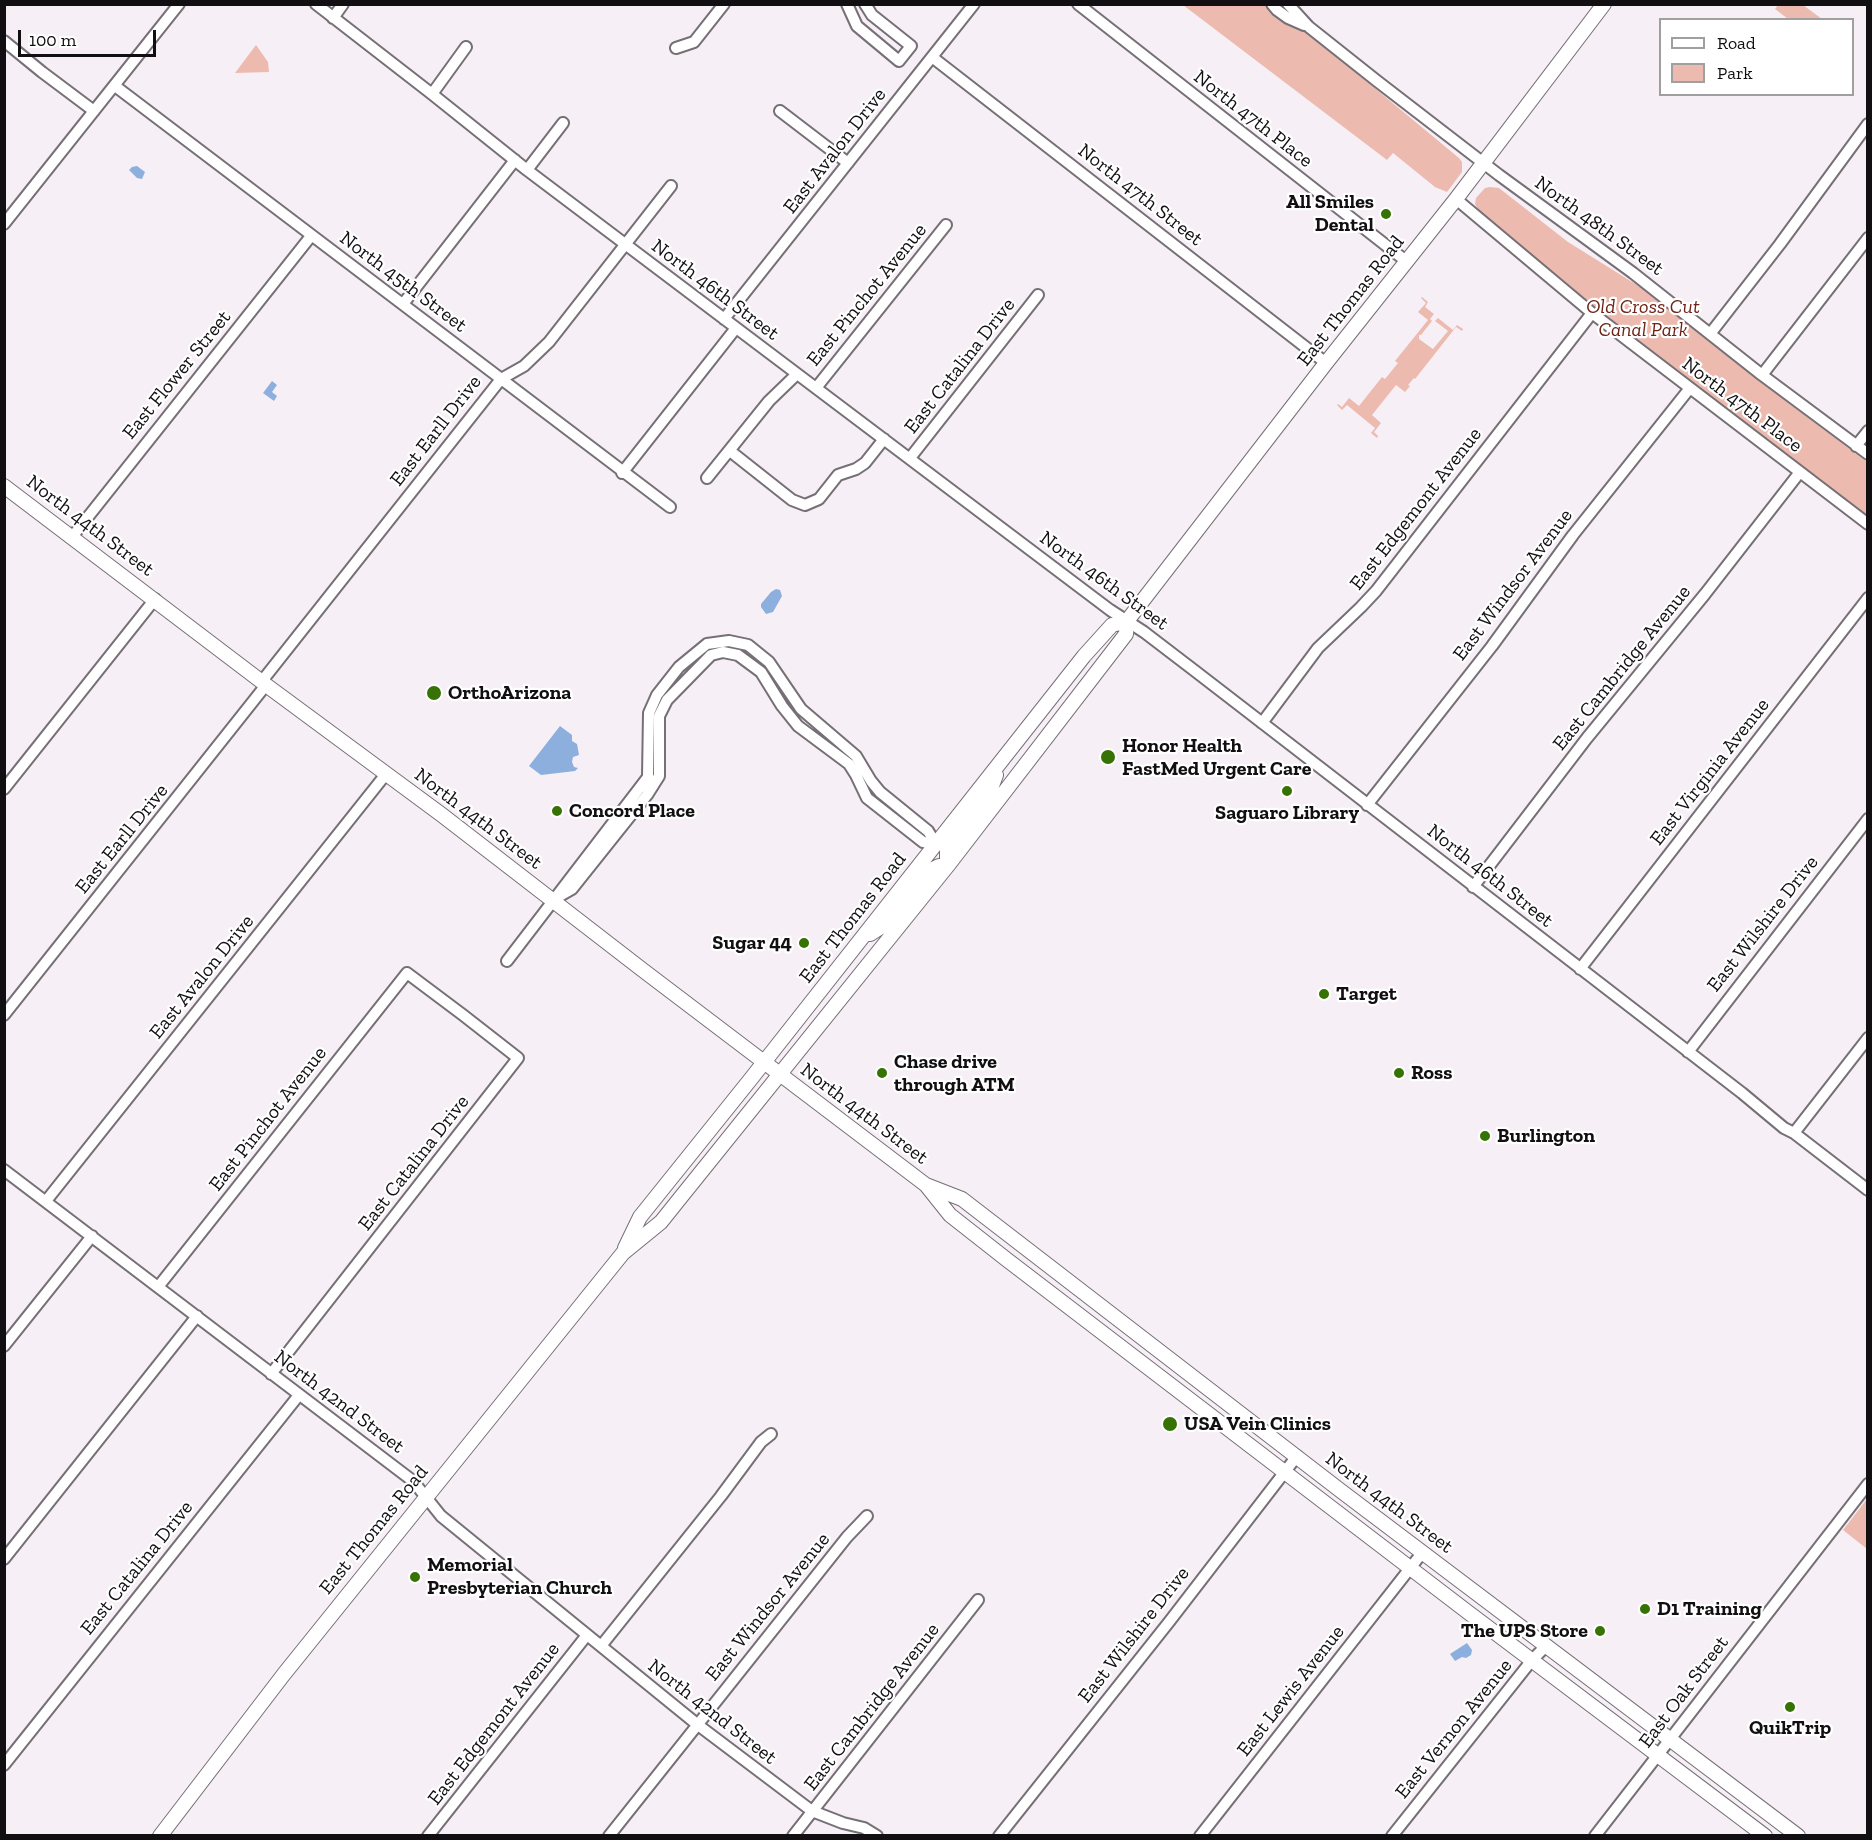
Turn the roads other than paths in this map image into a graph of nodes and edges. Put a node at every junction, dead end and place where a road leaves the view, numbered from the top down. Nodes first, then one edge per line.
1 (179, 4) edge
2 (315, 4) edge
3 (343, 4) edge
4 (724, 4) edge
5 (847, 4) edge
6 (865, 4) edge
7 (974, 4) edge
8 (1078, 4) edge
9 (1272, 4) edge
10 (1288, 4) edge
11 (1604, 4) edge
12 (333, 18) junction
13 (1309, 27) junction
14 (4, 41) edge
15 (466, 47) dead end
16 (676, 48) dead end
17 (932, 57) junction
18 (115, 86) junction
19 (432, 94) junction
20 (94, 111) junction
21 (780, 111) dead end
22 (563, 123) dead end
23 (1868, 124) edge
24 (515, 160) junction
25 (848, 163) junction
26 (1484, 163) junction
27 (527, 170) junction
28 (671, 186) dead end
29 (1456, 199) junction
30 (6, 218) edge
31 (946, 225) dead end
32 (311, 236) junction
33 (1868, 238) edge
34 (626, 244) junction
35 (1406, 261) junction
36 (1038, 295) dead end
37 (403, 304) junction
38 (1592, 313) junction
39 (724, 319) junction
40 (736, 328) junction
41 (1710, 334) junction
42 (1326, 363) junction
43 (797, 374) junction
44 (1762, 375) junction
45 (501, 379) junction
46 (816, 388) junction
47 (1690, 388) junction
48 (1868, 431) edge
49 (884, 439) junction
50 (1857, 446) junction
51 (730, 451) junction
52 (1868, 454) edge
53 (910, 458) junction
54 (1800, 472) junction
55 (622, 473) junction
56 (707, 478) dead end
57 (4, 486) edge
58 (670, 507) dead end
59 (1868, 524) edge
60 (72, 537) junction
61 (1868, 598) edge
62 (155, 599) junction
63 (1127, 621) junction
64 (264, 683) junction
65 (1262, 723) junction
66 (1001, 762) junction
67 (386, 774) junction
68 (4, 789) edge
69 (1367, 805) junction
70 (1868, 819) edge
71 (936, 844) junction
72 (949, 864) junction
73 (1473, 887) junction
74 (553, 900) junction
75 (858, 942) junction
76 (507, 961) dead end
77 (1580, 969) junction
78 (407, 973) joint
79 (4, 1015) edge
80 (1868, 1038) edge
81 (1688, 1052) junction
82 (764, 1062) junction
83 (780, 1073) junction
84 (1794, 1133) junction
85 (4, 1170) edge
86 (926, 1185) junction
87 (1868, 1190) edge
88 (46, 1201) junction
89 (92, 1236) junction
90 (623, 1252) junction
91 (158, 1287) junction
92 (197, 1316) junction
93 (4, 1346) edge
94 (272, 1374) junction
95 (299, 1395) junction
96 (1223, 1400) junction
97 (1210, 1416) junction
98 (771, 1434) dead end
99 (1297, 1456) junction
100 (1284, 1472) junction
101 (1868, 1484) edge
102 (426, 1497) junction
103 (867, 1516) dead end
104 (1422, 1553) junction
105 (4, 1558) edge
106 (1411, 1568) junction
107 (978, 1600) dead end
108 (587, 1635) junction
109 (601, 1646) junction
110 (1546, 1646) junction
111 (1532, 1660) junction
112 (698, 1725) junction
113 (1671, 1738) junction
114 (1659, 1754) junction
115 (4, 1765) edge
116 (812, 1811) junction
117 (160, 1836) edge
118 (428, 1836) edge
119 (609, 1836) edge
120 (793, 1836) edge
121 (877, 1836) edge
122 (999, 1836) edge
123 (1200, 1836) edge
124 (1392, 1836) edge
125 (1594, 1836) edge
126 (1765, 1836) edge
127 (1798, 1836) edge

1 - 18 street
2 - 12 street, North 46th Street
3 - 12 street
4 - 16 street
5 - 6 street
7 - 17 street, East Avalon Drive
8 - 35 street, North 47th Place
9 - 13 street, North 48th Street
10 - 13 street, North 48th Street
11 - 26 main road, East Thomas Road
12 - 19 street, North 46th Street
13 - 26 street, North 48th Street
14 - 20 street
15 - 19 street
17 - 25 street, East Avalon Drive
17 - 42 street, North 47th Street
18 - 20 street
18 - 32 street, North 45th Street
19 - 24 street, North 46th Street
20 - 30 street
21 - 25 street
22 - 27 street
23 - 41 street
24 - 27 street, North 46th Street
24 - 37 street
25 - 39 street, East Avalon Drive
26 - 29 main road, East Thomas Road
26 - 41 street, North 48th Street
27 - 34 street, North 46th Street
28 - 34 street, East Earll Drive
29 - 35 main road, East Thomas Road
29 - 38 street, North 47th Place
31 - 46 street, East Pinchot Avenue
32 - 37 street, North 45th Street
32 - 60 street, East Flower Street
33 - 44 street
34 - 39 street, North 46th Street
34 - 45 street, East Earll Drive
35 - 42 main road, East Thomas Road
36 - 53 street, East Catalina Drive
37 - 45 street, North 45th Street
38 - 47 street, North 47th Place
38 - 65 street, East Edgemont Avenue
39 - 40 street, North 46th Street
40 - 43 street, North 46th Street
40 - 55 street
41 - 44 street, North 48th Street
42 - 63 main road, East Thomas Road
43 - 46 street, North 46th Street
43 - 51 street, East Pinchot Avenue
44 - 50 street, North 48th Street
45 - 55 street, North 45th Street
45 - 64 street, East Earll Drive
46 - 49 street, North 46th Street
47 - 54 street, North 47th Place
47 - 69 street, East Windsor Avenue
48 - 50 street
49 - 51 street
49 - 53 street, North 46th Street
50 - 52 street, North 48th Street
51 - 56 street, East Pinchot Avenue
53 - 63 street, North 46th Street
54 - 59 street, North 47th Place
54 - 73 street, East Cambridge Avenue
55 - 58 street, North 45th Street
57 - 60 main road, North 44th Street
60 - 62 main road, North 44th Street
61 - 77 street, East Virginia Avenue
62 - 64 main road, North 44th Street
62 - 68 street
63 - 65 street, North 46th Street
63 - 66 main road, East Thomas Road
63 - 72 main road, East Thomas Road
64 - 67 main road, North 44th Street
64 - 79 street, East Earll Drive
65 - 69 street, North 46th Street
66 - 71 main road, East Thomas Road
66 - 72 main road
67 - 74 main road, North 44th Street
67 - 88 street, East Avalon Drive
69 - 73 street, North 46th Street
70 - 81 street, East Wilshire Drive
71 - 74 street
71 - 75 main road, East Thomas Road
72 - 75 main road
72 - 83 main road, East Thomas Road
73 - 77 street, North 46th Street
74 - 76 street
74 - 82 main road, North 44th Street
75 - 82 main road, East Thomas Road
77 - 81 street, North 46th Street
78 - 91 street, East Pinchot Avenue
78 - 94 street, East Catalina Drive
80 - 84 street
81 - 84 street, North 46th Street
82 - 83 main road, North 44th Street
82 - 90 main road, East Thomas Road
83 - 86 main road, North 44th Street
83 - 90 main road, East Thomas Road
84 - 87 street, North 46th Street
85 - 88 street, North 42nd Street
86 - 96 main road, North 44th Street
86 - 97 main road, North 44th Street
88 - 89 street, North 42nd Street
89 - 91 street, North 42nd Street
89 - 93 street
90 - 102 main road, East Thomas Road
91 - 92 street, North 42nd Street
92 - 94 street, North 42nd Street
92 - 105 street
94 - 95 street, North 42nd Street
95 - 102 street, North 42nd Street
95 - 115 street, East Catalina Drive
96 - 97 street
96 - 99 main road, North 44th Street
97 - 100 main road, North 44th Street
98 - 109 street
99 - 100 street, East Wilshire Drive
99 - 104 main road, North 44th Street
100 - 106 main road, North 44th Street
100 - 122 street, East Wilshire Drive
101 - 113 street, East Oak Street
102 - 108 street, North 42nd Street
102 - 117 main road, East Thomas Road
103 - 112 street, East Windsor Avenue
104 - 106 street, East Lewis Avenue
104 - 110 main road, North 44th Street
106 - 111 main road, North 44th Street
106 - 123 street, East Lewis Avenue
107 - 116 street, East Cambridge Avenue
108 - 109 street, North 42nd Street
108 - 118 street, East Edgemont Avenue
109 - 112 street, North 42nd Street
110 - 111 street, East Vernon Avenue
110 - 113 main road, North 44th Street
111 - 114 main road, North 44th Street
111 - 124 street, East Vernon Avenue
112 - 116 street, North 42nd Street
112 - 119 street, East Windsor Avenue
113 - 114 street, East Oak Street
113 - 127 main road, North 44th Street
114 - 125 street, East Oak Street
114 - 126 main road, North 44th Street
116 - 120 street, East Cambridge Avenue
116 - 121 street, North 42nd Street

